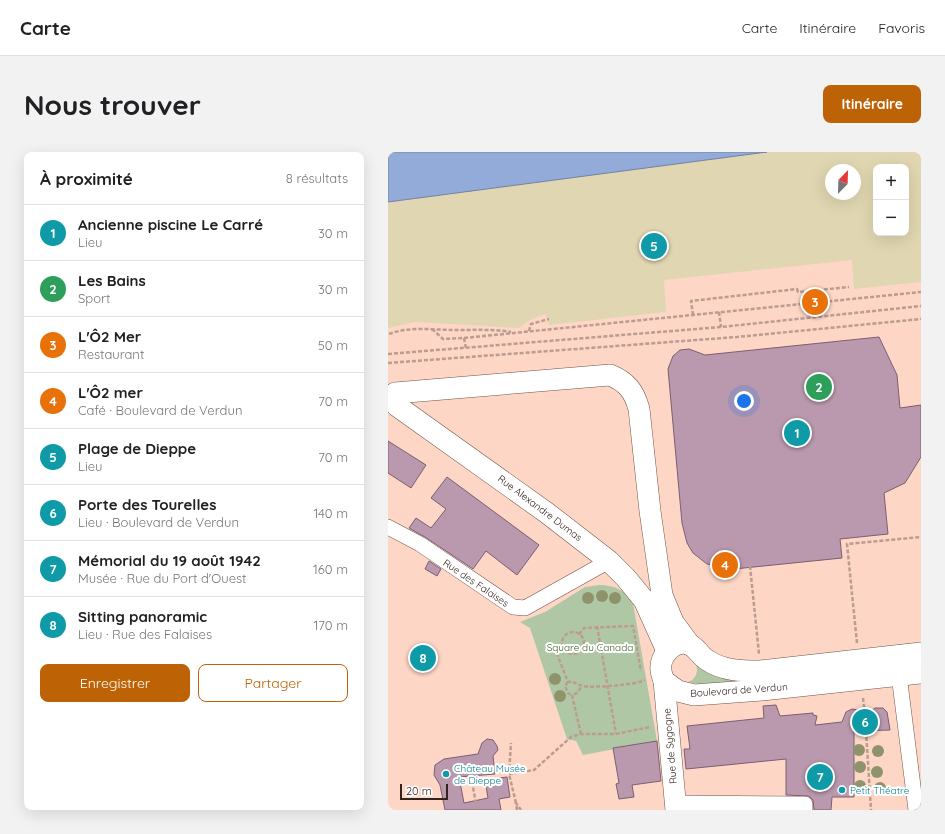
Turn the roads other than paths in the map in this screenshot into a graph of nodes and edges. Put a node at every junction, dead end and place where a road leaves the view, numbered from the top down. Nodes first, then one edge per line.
1 (391, 393) edge
2 (388, 527) edge
3 (609, 561) junction
4 (690, 645) junction
5 (921, 653) edge
6 (664, 667) junction
7 (921, 673) edge
8 (899, 676) junction
9 (685, 694) junction
10 (659, 714) junction
11 (676, 806) edge
12 (805, 807) edge
13 (916, 810) edge

1 - 3 street, Rue Alexandre Dumas
1 - 4 street, Boulevard de Verdun
2 - 3 street, Rue des Falaises
3 - 6 street, Rue Alexandre Dumas
4 - 5 street, Boulevard de Verdun
4 - 6 street
6 - 9 street, Boulevard de Verdun
6 - 10 street, Rue de Sygogne
7 - 8 street, Boulevard de Verdun
8 - 9 street, Boulevard de Verdun
8 - 13 street
9 - 10 street
10 - 11 street, Rue de Sygogne
11 - 12 street

